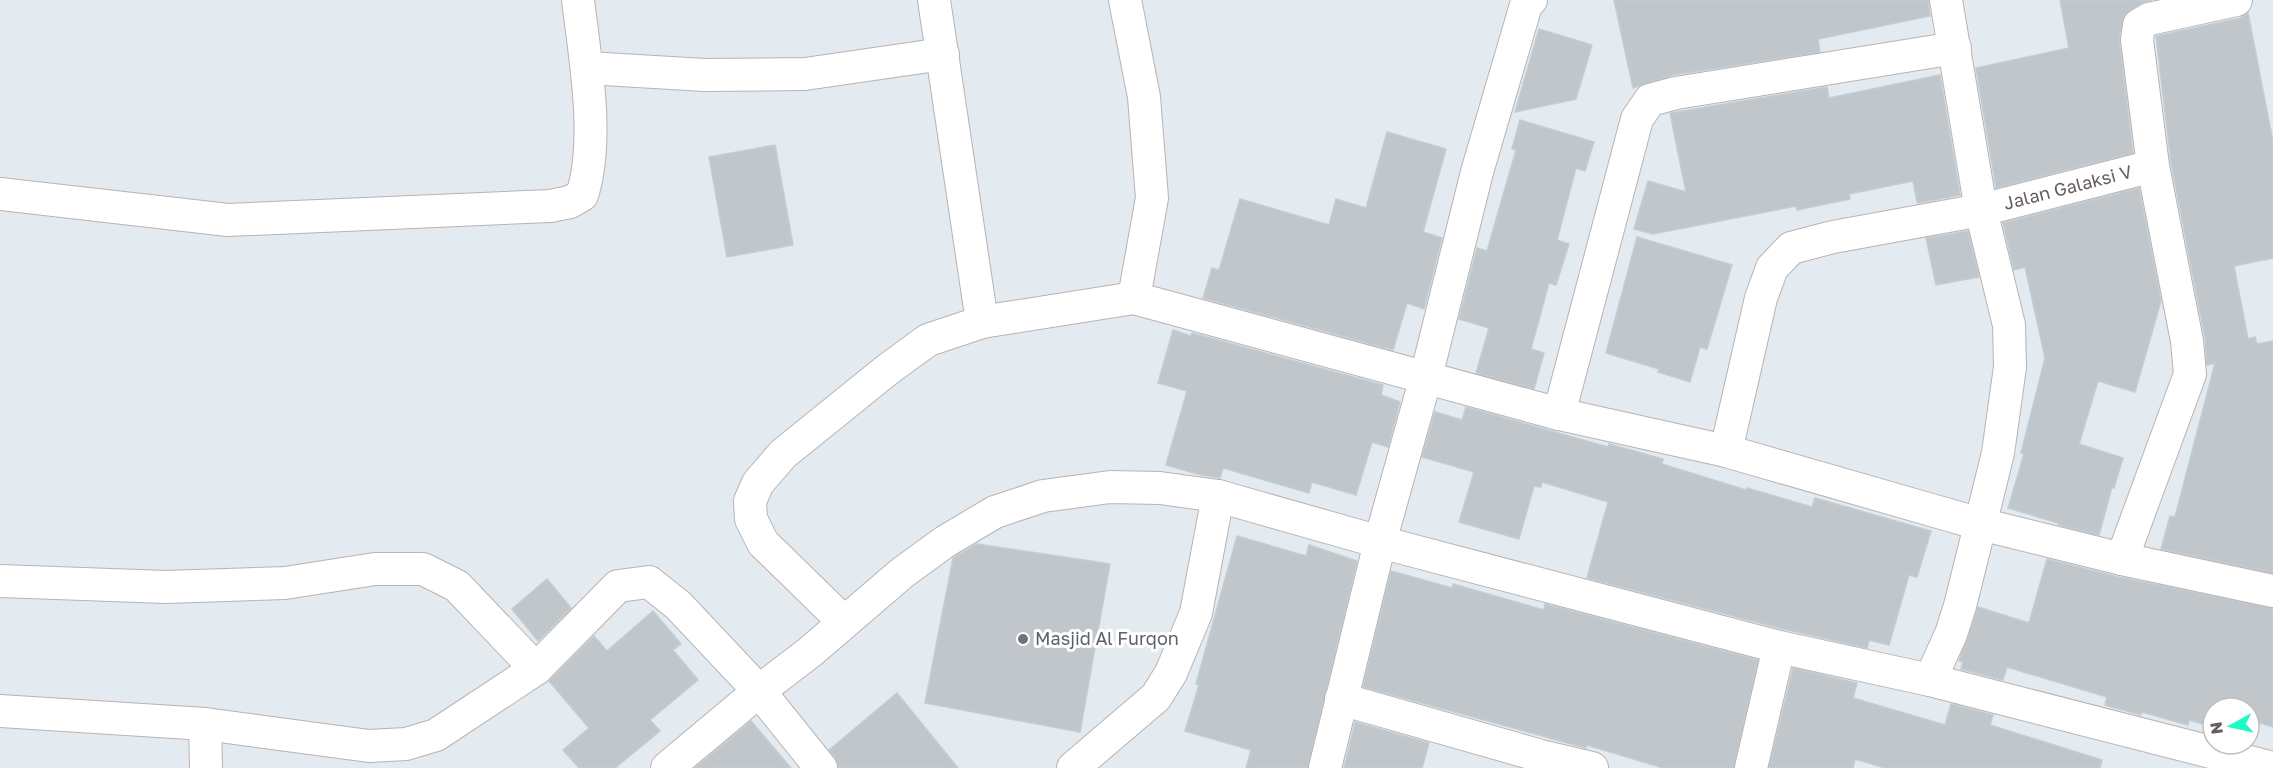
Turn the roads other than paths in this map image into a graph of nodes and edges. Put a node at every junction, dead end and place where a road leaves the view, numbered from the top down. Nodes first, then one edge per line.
1 (578, 0) edge
2 (934, 0) edge
3 (1125, 0) edge
4 (1531, 0) edge
5 (1946, 0) edge
6 (2236, 0) edge
7 (1955, 48) junction
8 (943, 54) junction
9 (587, 68) junction
10 (2153, 166) junction
11 (0, 194) edge
12 (1981, 210) junction
13 (1134, 297) junction
14 (982, 321) junction
15 (1426, 377) junction
16 (1559, 414) junction
17 (1726, 451) junction
18 (1218, 496) junction
19 (1980, 524) junction
20 (1380, 542) junction
21 (2122, 559) junction
22 (0, 580) edge
23 (2273, 591) edge
24 (844, 622) junction
25 (1779, 647) junction
26 (536, 669) junction
27 (1930, 680) junction
28 (759, 691) junction
29 (1341, 699) junction
30 (0, 711) edge
31 (205, 724) junction
32 (1541, 762) edge
33 (2260, 766) edge
34 (206, 768) edge
35 (667, 768) edge
36 (821, 768) edge
37 (1073, 768) edge
38 (1325, 768) edge
39 (1592, 768) edge
40 (1751, 768) edge

1 - 9 street
2 - 8 street
3 - 13 street
4 - 15 street
5 - 7 street
6 - 10 street
7 - 12 street
7 - 16 street
8 - 9 street
8 - 14 street
9 - 11 street
10 - 12 street, Jalan Galaksi V
10 - 21 street
12 - 17 street, Jalan Galaksi V
12 - 19 street
13 - 14 street
13 - 15 street
14 - 24 street
15 - 16 street
15 - 20 street
16 - 17 street
17 - 19 street
18 - 20 street
18 - 24 street
18 - 37 street
19 - 21 street
19 - 27 street
20 - 25 street
20 - 29 street
21 - 23 street
22 - 26 street
24 - 28 street
25 - 27 street
25 - 40 street
26 - 28 street
26 - 31 street
27 - 33 street
28 - 35 street
28 - 36 street
29 - 32 street
29 - 38 street
30 - 31 street
31 - 34 street
32 - 39 street

